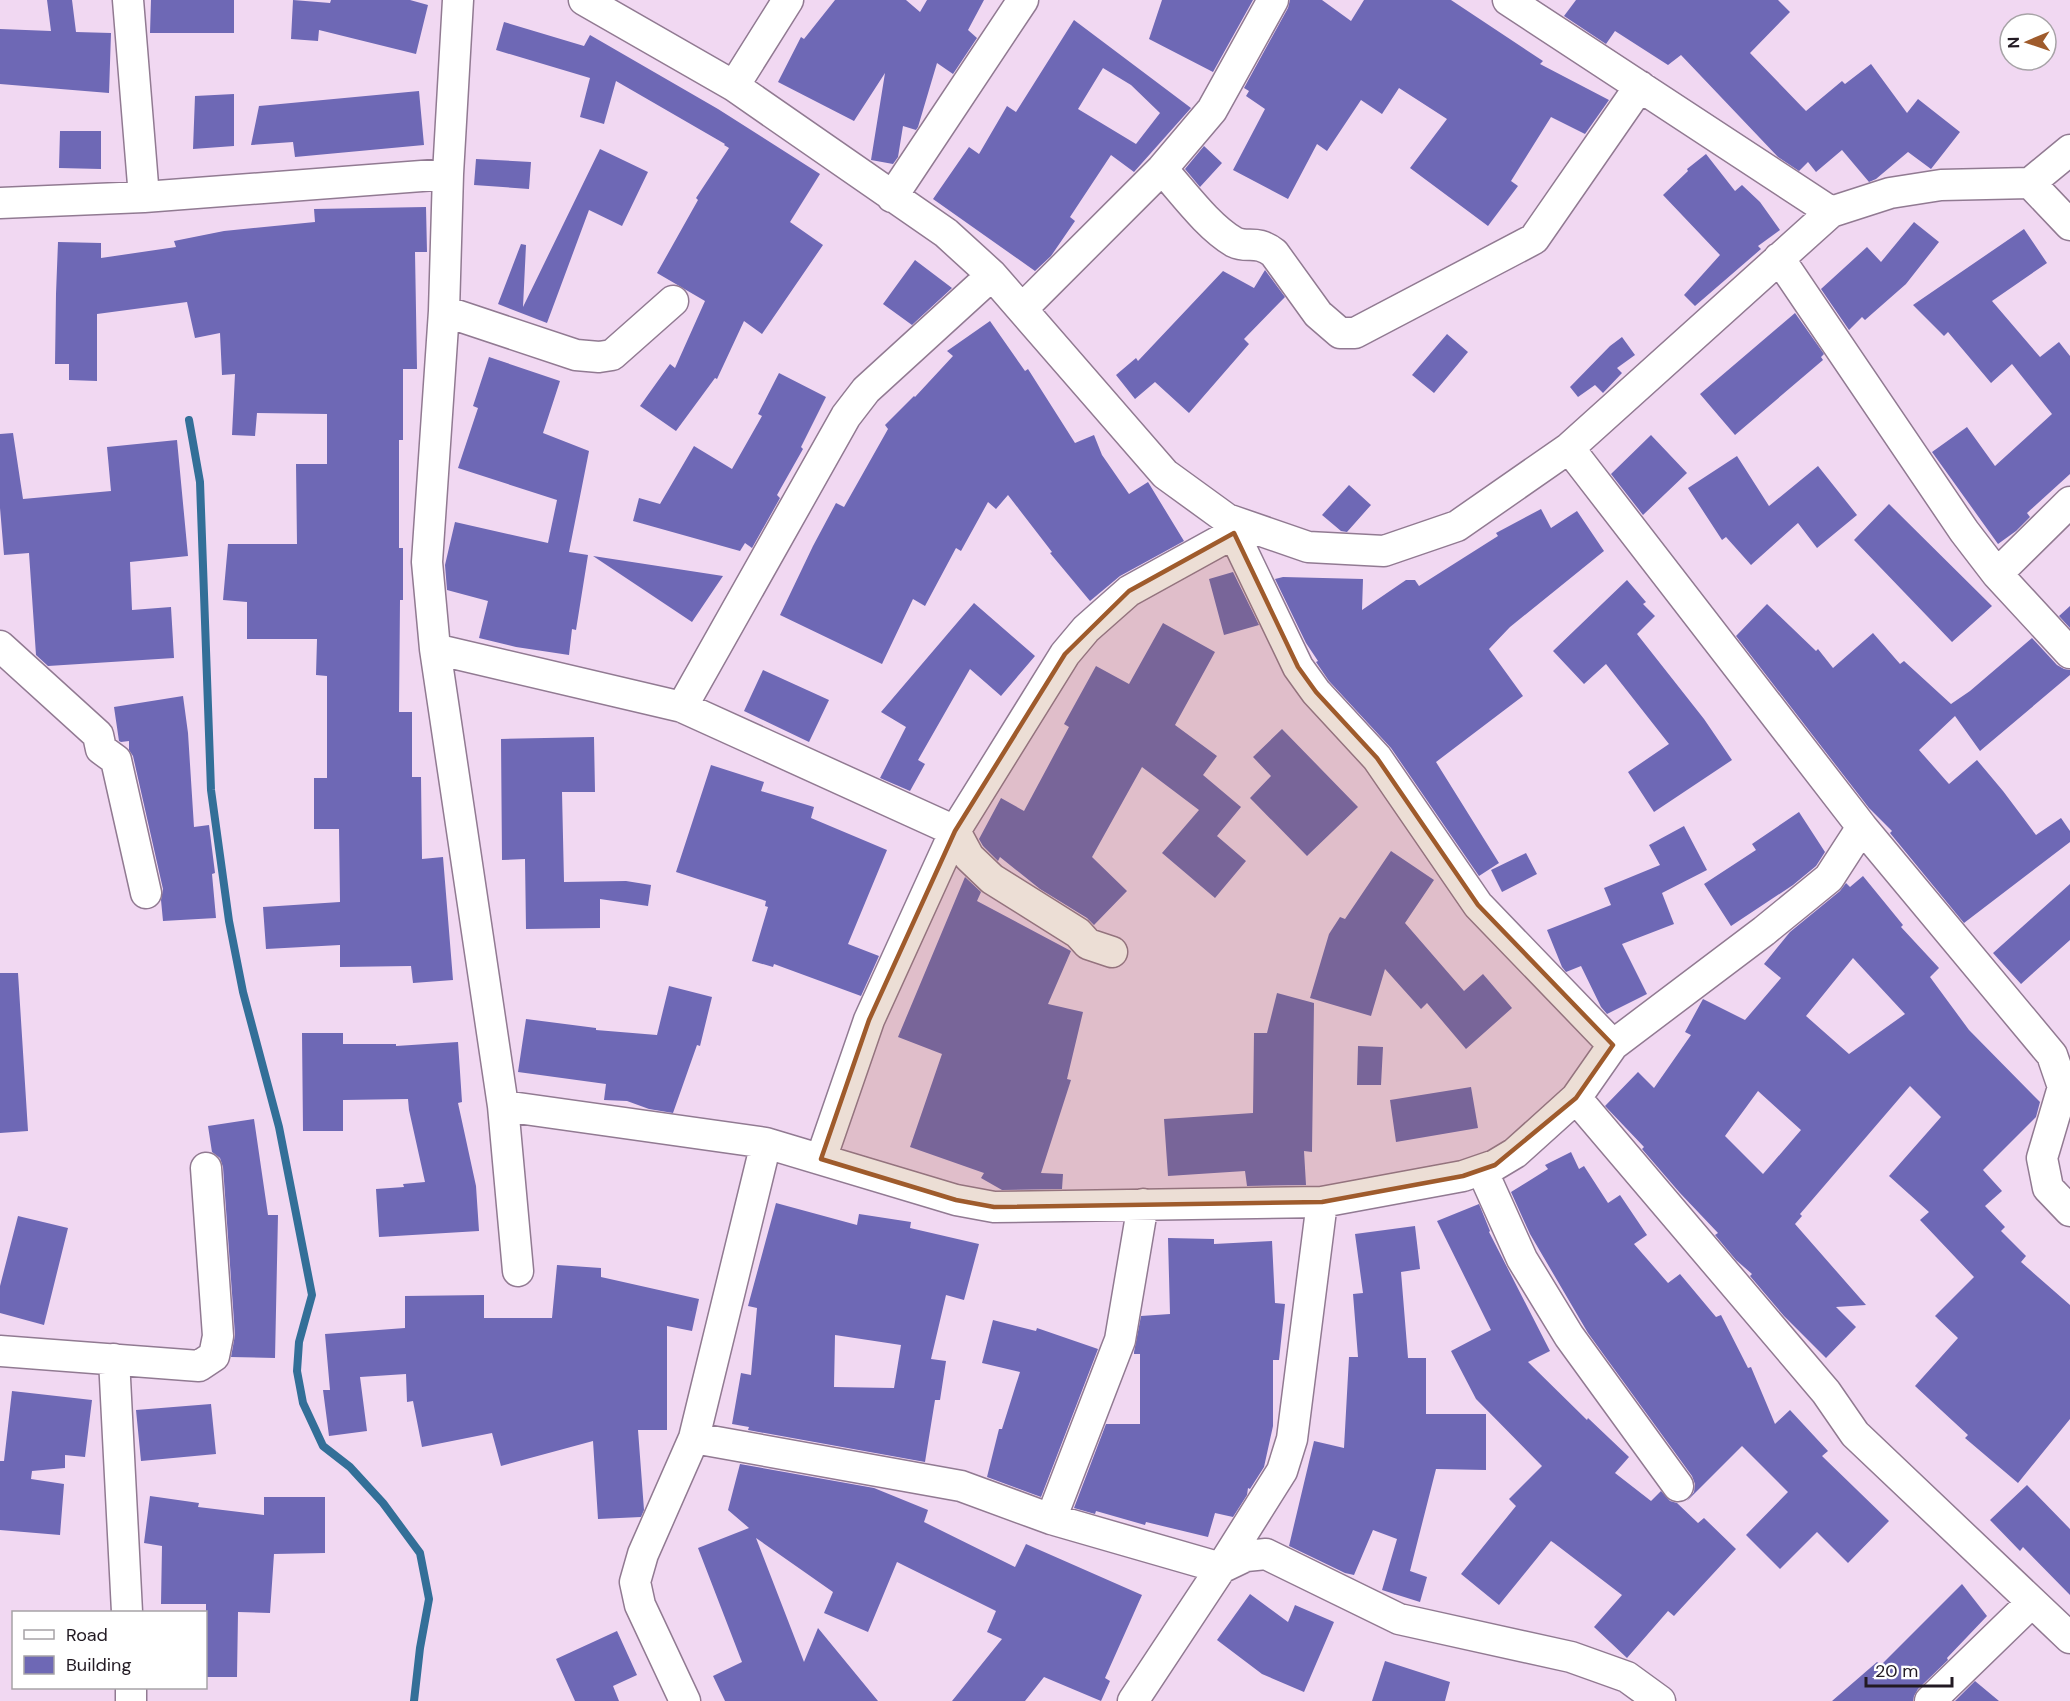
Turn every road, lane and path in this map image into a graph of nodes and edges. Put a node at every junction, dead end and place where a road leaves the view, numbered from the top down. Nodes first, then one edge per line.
1 (128, 0) edge
2 (458, 0) edge
3 (584, 0) edge
4 (788, 0) edge
5 (1023, 0) edge
6 (1273, 0) edge
7 (1508, 0) edge
8 (734, 86) junction
9 (1640, 86) junction
10 (2070, 150) edge
11 (1162, 169) junction
12 (448, 174) junction
13 (2030, 183) junction
14 (144, 196) junction
15 (892, 197) junction
16 (0, 203) edge
17 (1831, 212) junction
18 (2070, 225) edge
19 (1779, 258) junction
20 (992, 275) junction
21 (673, 301) dead end
22 (1022, 309) junction
23 (444, 311) junction
24 (1569, 448) junction
25 (2070, 502) edge
26 (1230, 526) junction
27 (1997, 574) junction
28 (0, 645) edge
29 (435, 649) junction
30 (2070, 653) edge
31 (682, 707) junction
32 (1862, 827) junction
33 (955, 831) junction
34 (146, 893) dead end
35 (1112, 952) dead end
36 (1613, 1045) junction
37 (1576, 1098) junction
38 (503, 1106) junction
39 (766, 1143) junction
40 (821, 1159) junction
41 (206, 1168) dead end
42 (1482, 1170) junction
43 (1322, 1202) junction
44 (1143, 1204) junction
45 (2070, 1211) edge
46 (518, 1271) dead end
47 (0, 1351) edge
48 (114, 1359) junction
49 (694, 1438) junction
50 (1678, 1486) dead end
51 (1051, 1519) junction
52 (1221, 1568) junction
53 (2032, 1602) junction
54 (127, 1611) edge
55 (2070, 1638) edge
56 (685, 1701) edge
57 (1133, 1701) edge
58 (1660, 1701) edge
59 (1930, 1701) edge

1 - 14 street
2 - 12 street
3 - 8 street
4 - 8 street
5 - 15 street
6 - 11 street
7 - 9 street
8 - 15 street
9 - 11 street
9 - 17 street
10 - 13 street
11 - 22 street
12 - 14 street
12 - 23 street
13 - 17 street
13 - 18 street
14 - 16 street
15 - 20 street
17 - 19 street
19 - 24 street
19 - 27 street
20 - 22 street
20 - 31 street
21 - 23 street
22 - 26 street
23 - 29 street
24 - 26 street
24 - 32 street
25 - 27 street
26 - 33 street
26 - 36 street
27 - 30 street
28 - 34 street
29 - 31 street
29 - 38 street
31 - 33 street
32 - 36 street
32 - 45 street
33 - 35 street
33 - 40 street
36 - 37 street
37 - 42 street
37 - 53 street
38 - 39 street
38 - 46 street
39 - 40 street
39 - 49 street
40 - 44 street
41 - 48 street
42 - 43 street
42 - 50 street
43 - 44 street
43 - 52 street
44 - 51 street
47 - 48 street
48 - 54 street
49 - 51 street
49 - 56 street
51 - 52 street
52 - 57 street
52 - 58 street
53 - 55 street
53 - 59 street

